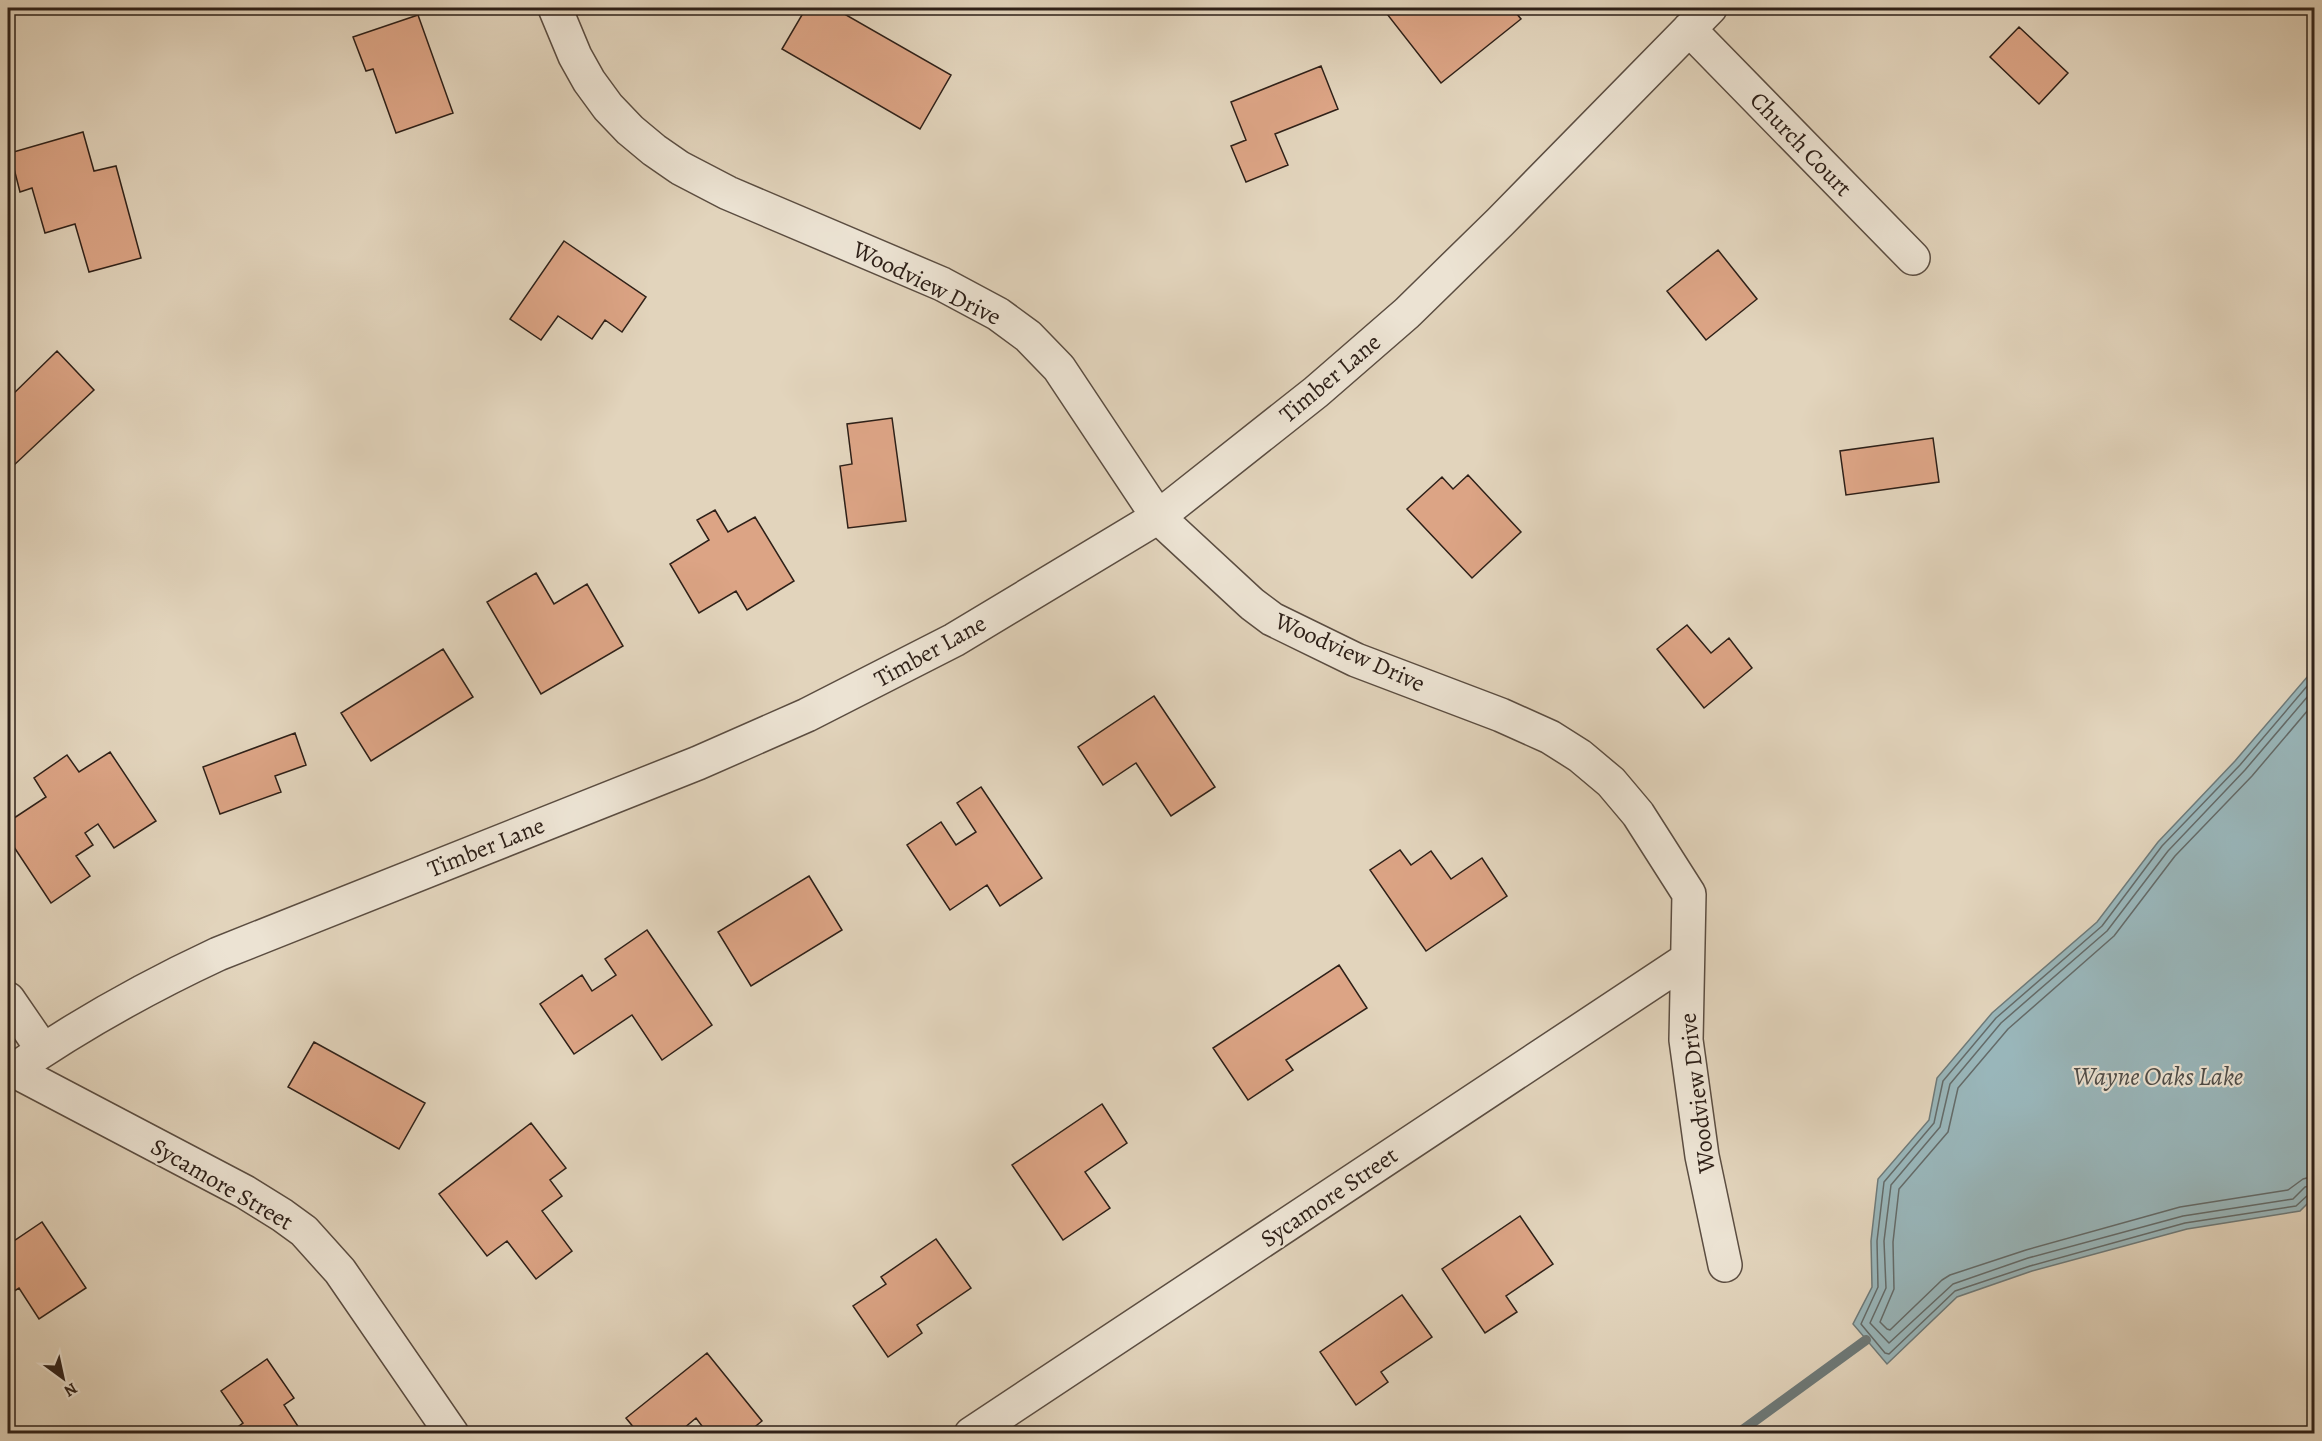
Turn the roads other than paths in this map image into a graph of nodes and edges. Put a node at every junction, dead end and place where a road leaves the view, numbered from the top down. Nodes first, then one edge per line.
1 (555, 8) edge
2 (1699, 18) edge
3 (1913, 258) dead end
4 (1158, 517) junction
5 (1686, 960) junction
6 (8, 999) edge
7 (43, 1050) junction
8 (10, 1072) edge
9 (1725, 1265) dead end
10 (452, 1434) edge
11 (971, 1434) edge

1 - 4 street, Woodview Drive
2 - 3 street, Church Court
2 - 4 street, Timber Lane
4 - 5 street, Woodview Drive
4 - 7 street, Timber Lane
5 - 9 street, Woodview Drive
5 - 11 street, Sycamore Street
6 - 7 street
7 - 8 street, Timber Lane
8 - 10 street, Sycamore Street

